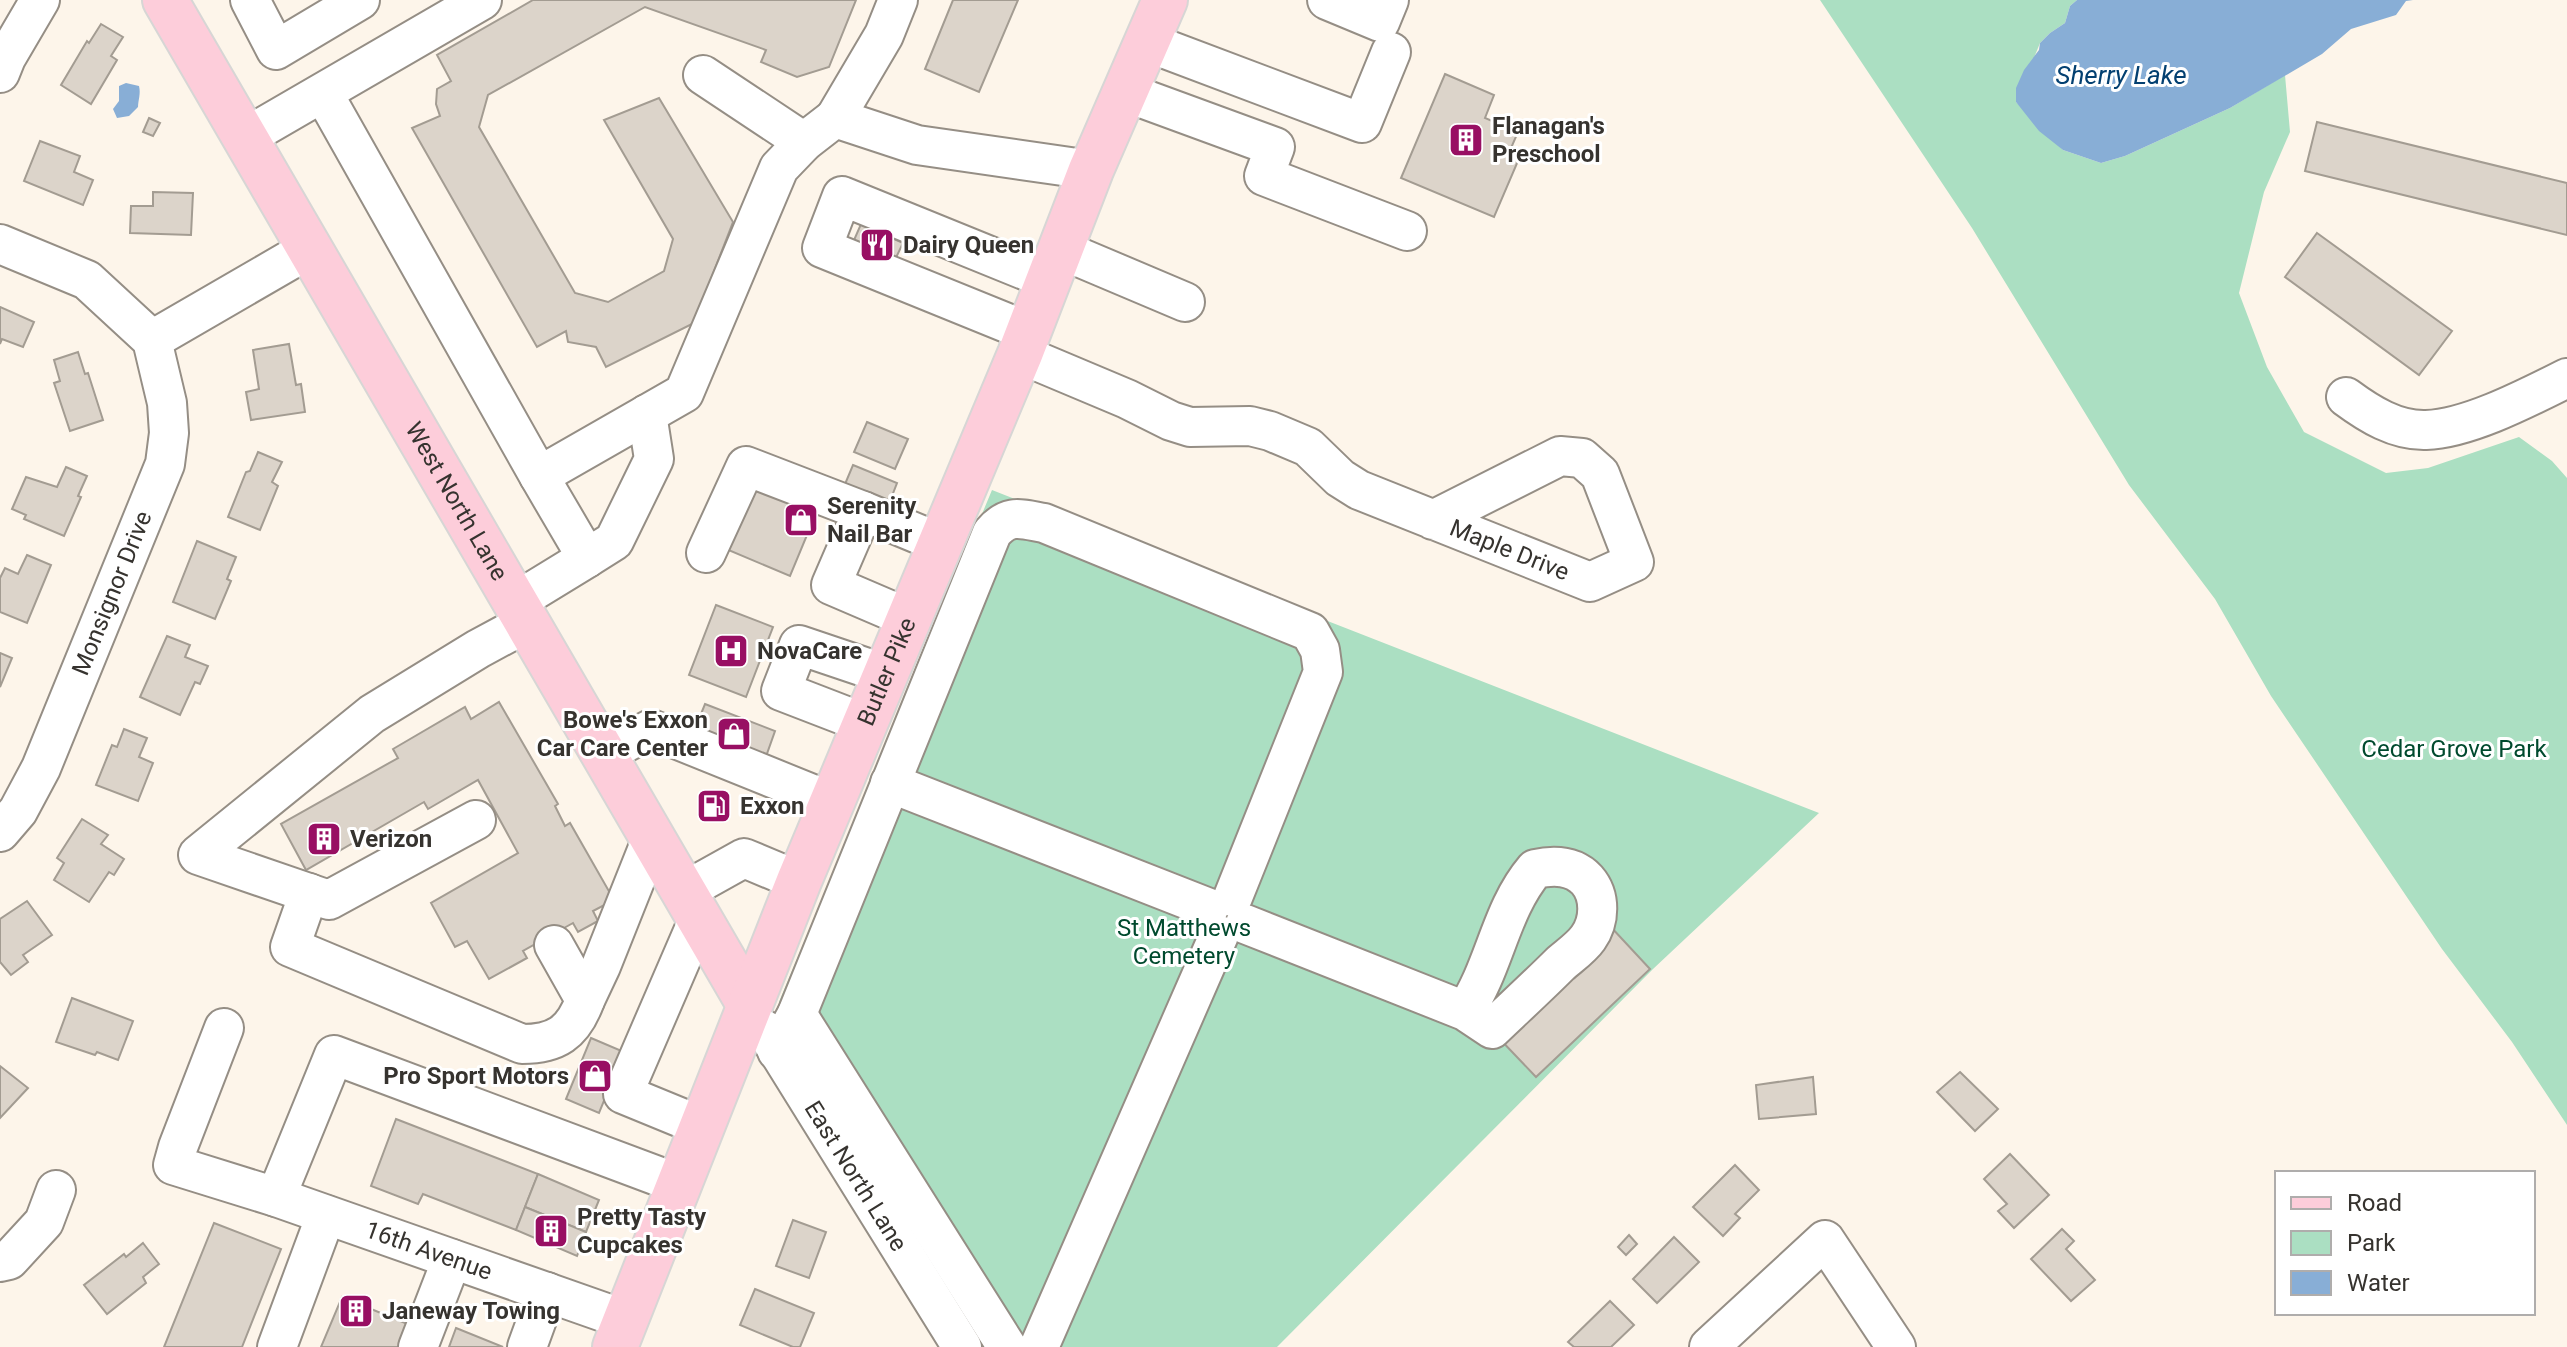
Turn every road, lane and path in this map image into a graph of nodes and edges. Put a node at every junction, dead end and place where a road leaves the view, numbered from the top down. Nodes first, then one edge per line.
1 (40, 0) edge
2 (165, 0) edge
3 (250, 0) edge
4 (360, 0) edge
5 (482, 0) edge
6 (898, 0) edge
7 (1165, 0) edge
8 (1327, 0) edge
9 (1389, 0) edge
10 (1147, 42) junction
11 (1391, 52) dead end
12 (0, 73) edge
13 (703, 75) dead end
14 (1125, 92) junction
15 (323, 93) junction
16 (835, 118) junction
17 (244, 138) junction
18 (804, 142) junction
19 (1091, 170) junction
20 (1407, 231) dead end
21 (0, 244) edge
22 (309, 249) junction
23 (1056, 265) junction
24 (1185, 302) dead end
25 (152, 340) junction
26 (1025, 343) junction
27 (2567, 378) edge
28 (2346, 397) dead end
29 (647, 414) junction
30 (539, 476) junction
31 (863, 511) junction
32 (1433, 520) junction
33 (940, 543) junction
34 (706, 553) dead end
35 (587, 558) junction
36 (522, 612) junction
37 (908, 618) junction
38 (885, 674) junction
39 (864, 723) junction
40 (604, 754) junction
41 (890, 783) junction
42 (832, 802) junction
43 (476, 820) dead end
44 (0, 832) edge
45 (652, 838) junction
46 (799, 881) junction
47 (309, 893) junction
48 (691, 905) junction
49 (1227, 916) junction
50 (554, 945) dead end
51 (585, 1000) junction
52 (749, 1004) junction
53 (1465, 1011) dead end
54 (797, 1014) junction
55 (224, 1028) dead end
56 (777, 1051) junction
57 (701, 1126) junction
58 (679, 1184) junction
59 (56, 1190) dead end
60 (276, 1197) junction
61 (326, 1215) junction
62 (452, 1259) junction
63 (0, 1262) edge
64 (547, 1292) junction
65 (620, 1334) edge
66 (277, 1347) edge
67 (418, 1347) edge
68 (527, 1347) edge
69 (962, 1347) edge
70 (1007, 1347) edge
71 (1039, 1347) edge
72 (1709, 1347) edge
73 (1896, 1347) edge

1 - 12 street
2 - 17 main road, West North Lane
3 - 4 street
5 - 15 street
6 - 16 street
7 - 10 main road, Butler Pike
8 - 9 street
10 - 11 street
10 - 14 main road, Butler Pike
13 - 18 street
14 - 19 main road, Butler Pike
14 - 20 street
15 - 17 street
15 - 30 street
16 - 18 street
16 - 19 street
17 - 22 main road, West North Lane
18 - 29 street
19 - 23 main road, Butler Pike
21 - 25 street
22 - 25 street
22 - 36 main road, West North Lane
23 - 24 street
23 - 26 main road, Butler Pike
23 - 26 street, Maple Drive
25 - 44 street, Monsignor Drive
26 - 32 street, Maple Drive
26 - 33 main road, Butler Pike
27 - 28 street
29 - 30 street
29 - 35 street
30 - 35 street
31 - 33 street
31 - 34 street
31 - 37 street
32 - 32 street, Maple Drive
33 - 37 main road, Butler Pike
35 - 36 street
36 - 40 main road, West North Lane
36 - 47 street
37 - 38 main road, Butler Pike
38 - 39 main road, Butler Pike
38 - 39 street
39 - 42 main road, Butler Pike
40 - 42 street
40 - 45 main road, West North Lane
41 - 49 street
41 - 49 street
41 - 54 street
42 - 46 main road, Butler Pike
43 - 47 street
45 - 48 main road, West North Lane
45 - 51 street
46 - 48 street
46 - 52 main road, Butler Pike
47 - 51 street
48 - 52 main road, West North Lane
48 - 57 street
49 - 53 street
49 - 71 street
50 - 51 street
52 - 56 street, East North Lane
52 - 57 main road, Butler Pike
54 - 56 street
54 - 70 street
55 - 60 street, 16th Avenue
56 - 69 street, East North Lane
57 - 58 main road, Butler Pike
58 - 60 street
58 - 65 main road, Butler Pike
59 - 63 street
60 - 61 street, 16th Avenue
61 - 62 street, 16th Avenue
61 - 66 street
62 - 64 street, 16th Avenue
62 - 67 street
64 - 65 street, 16th Avenue
64 - 68 street
72 - 73 street

